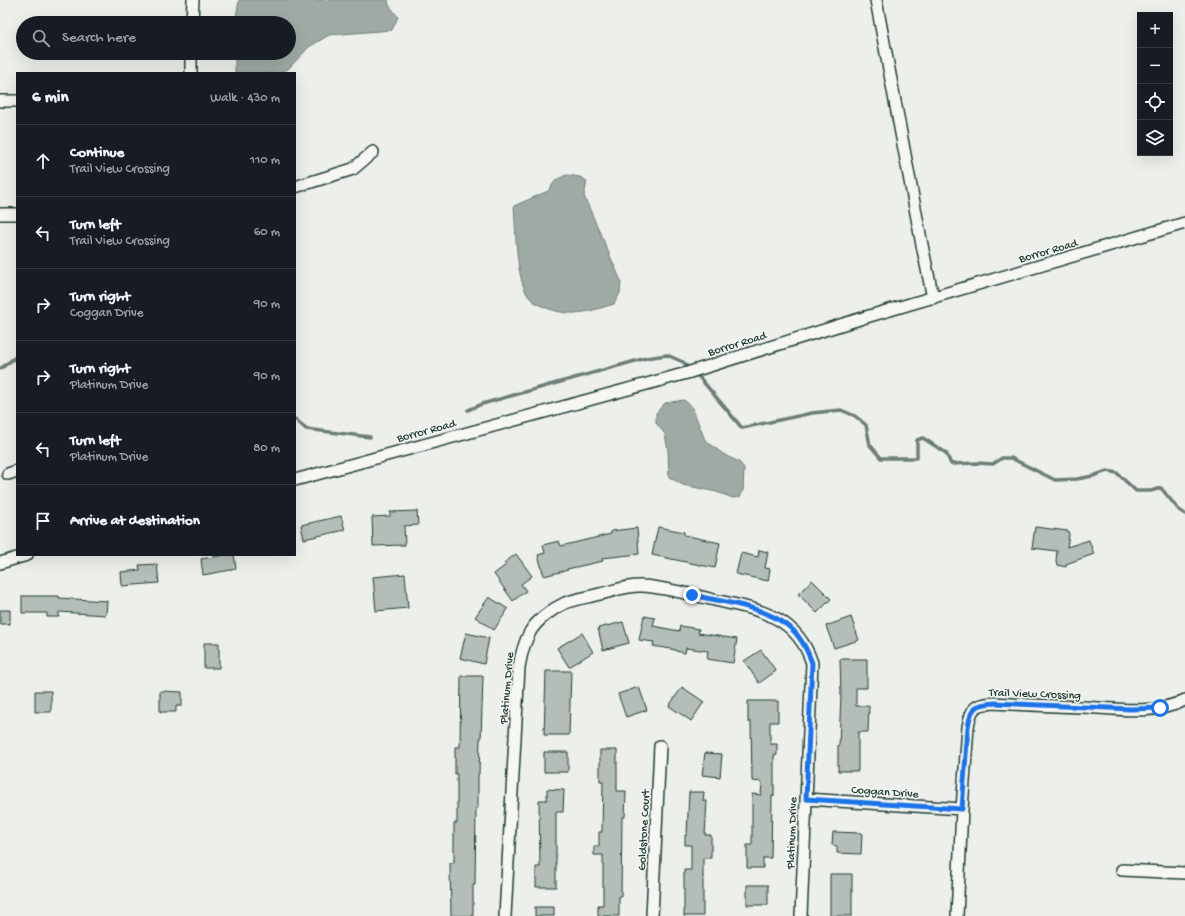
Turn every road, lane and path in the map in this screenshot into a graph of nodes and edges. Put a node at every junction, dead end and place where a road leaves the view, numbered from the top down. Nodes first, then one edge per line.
1 (193, 0) edge
2 (876, 0) edge
3 (192, 16) edge
4 (191, 60) edge
5 (191, 72) edge
6 (0, 101) edge
7 (16, 101) edge
8 (373, 152) dead end
9 (296, 187) edge
10 (0, 214) edge
11 (16, 214) edge
12 (1185, 224) edge
13 (933, 298) junction
14 (296, 480) edge
15 (24, 556) edge
16 (0, 563) edge
17 (1184, 702) edge
18 (660, 746) dead end
19 (806, 799) junction
20 (962, 809) junction
21 (1122, 870) dead end
22 (1185, 873) edge
23 (505, 916) edge
24 (652, 916) edge
25 (801, 916) edge
26 (957, 916) edge

1 - 3 street
2 - 13 street
4 - 5 street
6 - 7 street
8 - 9 street
10 - 11 street
12 - 13 street, Borror Road
13 - 14 street, Borror Road
15 - 16 street
17 - 20 street, Trail View Crossing
18 - 24 street, Goldstone Court
19 - 20 street, Coggan Drive
19 - 23 street, Platinum Drive
19 - 25 street, Platinum Drive
20 - 26 street, Trail View Crossing
21 - 22 street

